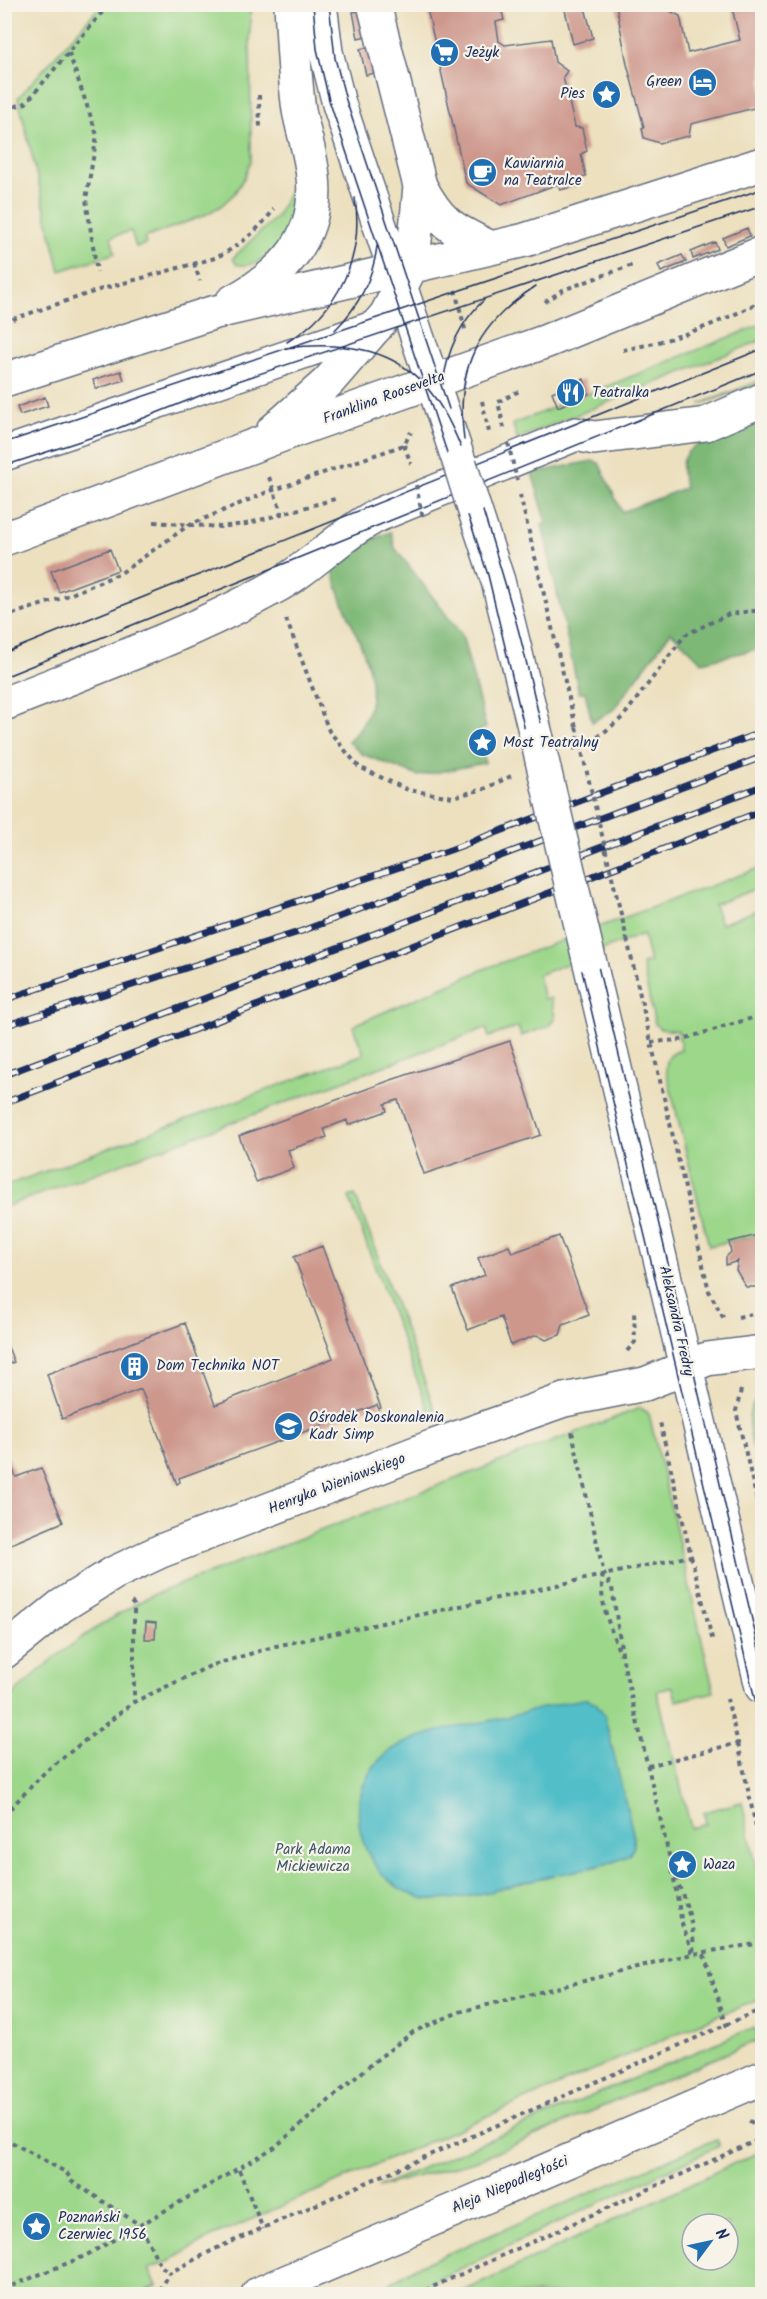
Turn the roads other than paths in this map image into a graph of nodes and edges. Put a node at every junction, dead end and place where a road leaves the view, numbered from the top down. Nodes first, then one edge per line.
1 (291, 4) edge
2 (320, 4) edge
3 (374, 4) edge
4 (762, 164) edge
5 (420, 186) junction
6 (491, 248) junction
7 (762, 253) edge
8 (404, 286) junction
9 (212, 313) junction
10 (376, 327) junction
11 (4, 380) edge
12 (432, 382) junction
13 (762, 400) edge
14 (258, 444) junction
15 (4, 454) edge
16 (10, 538) edge
17 (4, 704) edge
18 (762, 1353) edge
19 (687, 1366) junction
20 (755, 1622) edge
21 (4, 1652) edge
22 (762, 1687) edge
23 (762, 2078) edge
24 (258, 2295) edge

1 - 9 street
2 - 8 street
3 - 5 street
4 - 6 street
5 - 6 street
5 - 8 street
6 - 8 street
7 - 12 street, Franklina Roosevelta
8 - 9 street
8 - 10 street
8 - 12 street
9 - 11 street
10 - 14 street
10 - 15 street
12 - 14 street, Franklina Roosevelta
12 - 19 street, Aleksandra Fredry, bridge
13 - 17 street
14 - 16 street, Franklina Roosevelta
18 - 19 street, Henryka Wieniawskiego
19 - 20 street, Aleksandra Fredry
19 - 21 street, Henryka Wieniawskiego
20 - 22 street, Aleksandra Fredry
23 - 24 street, Aleja Niepodległości

